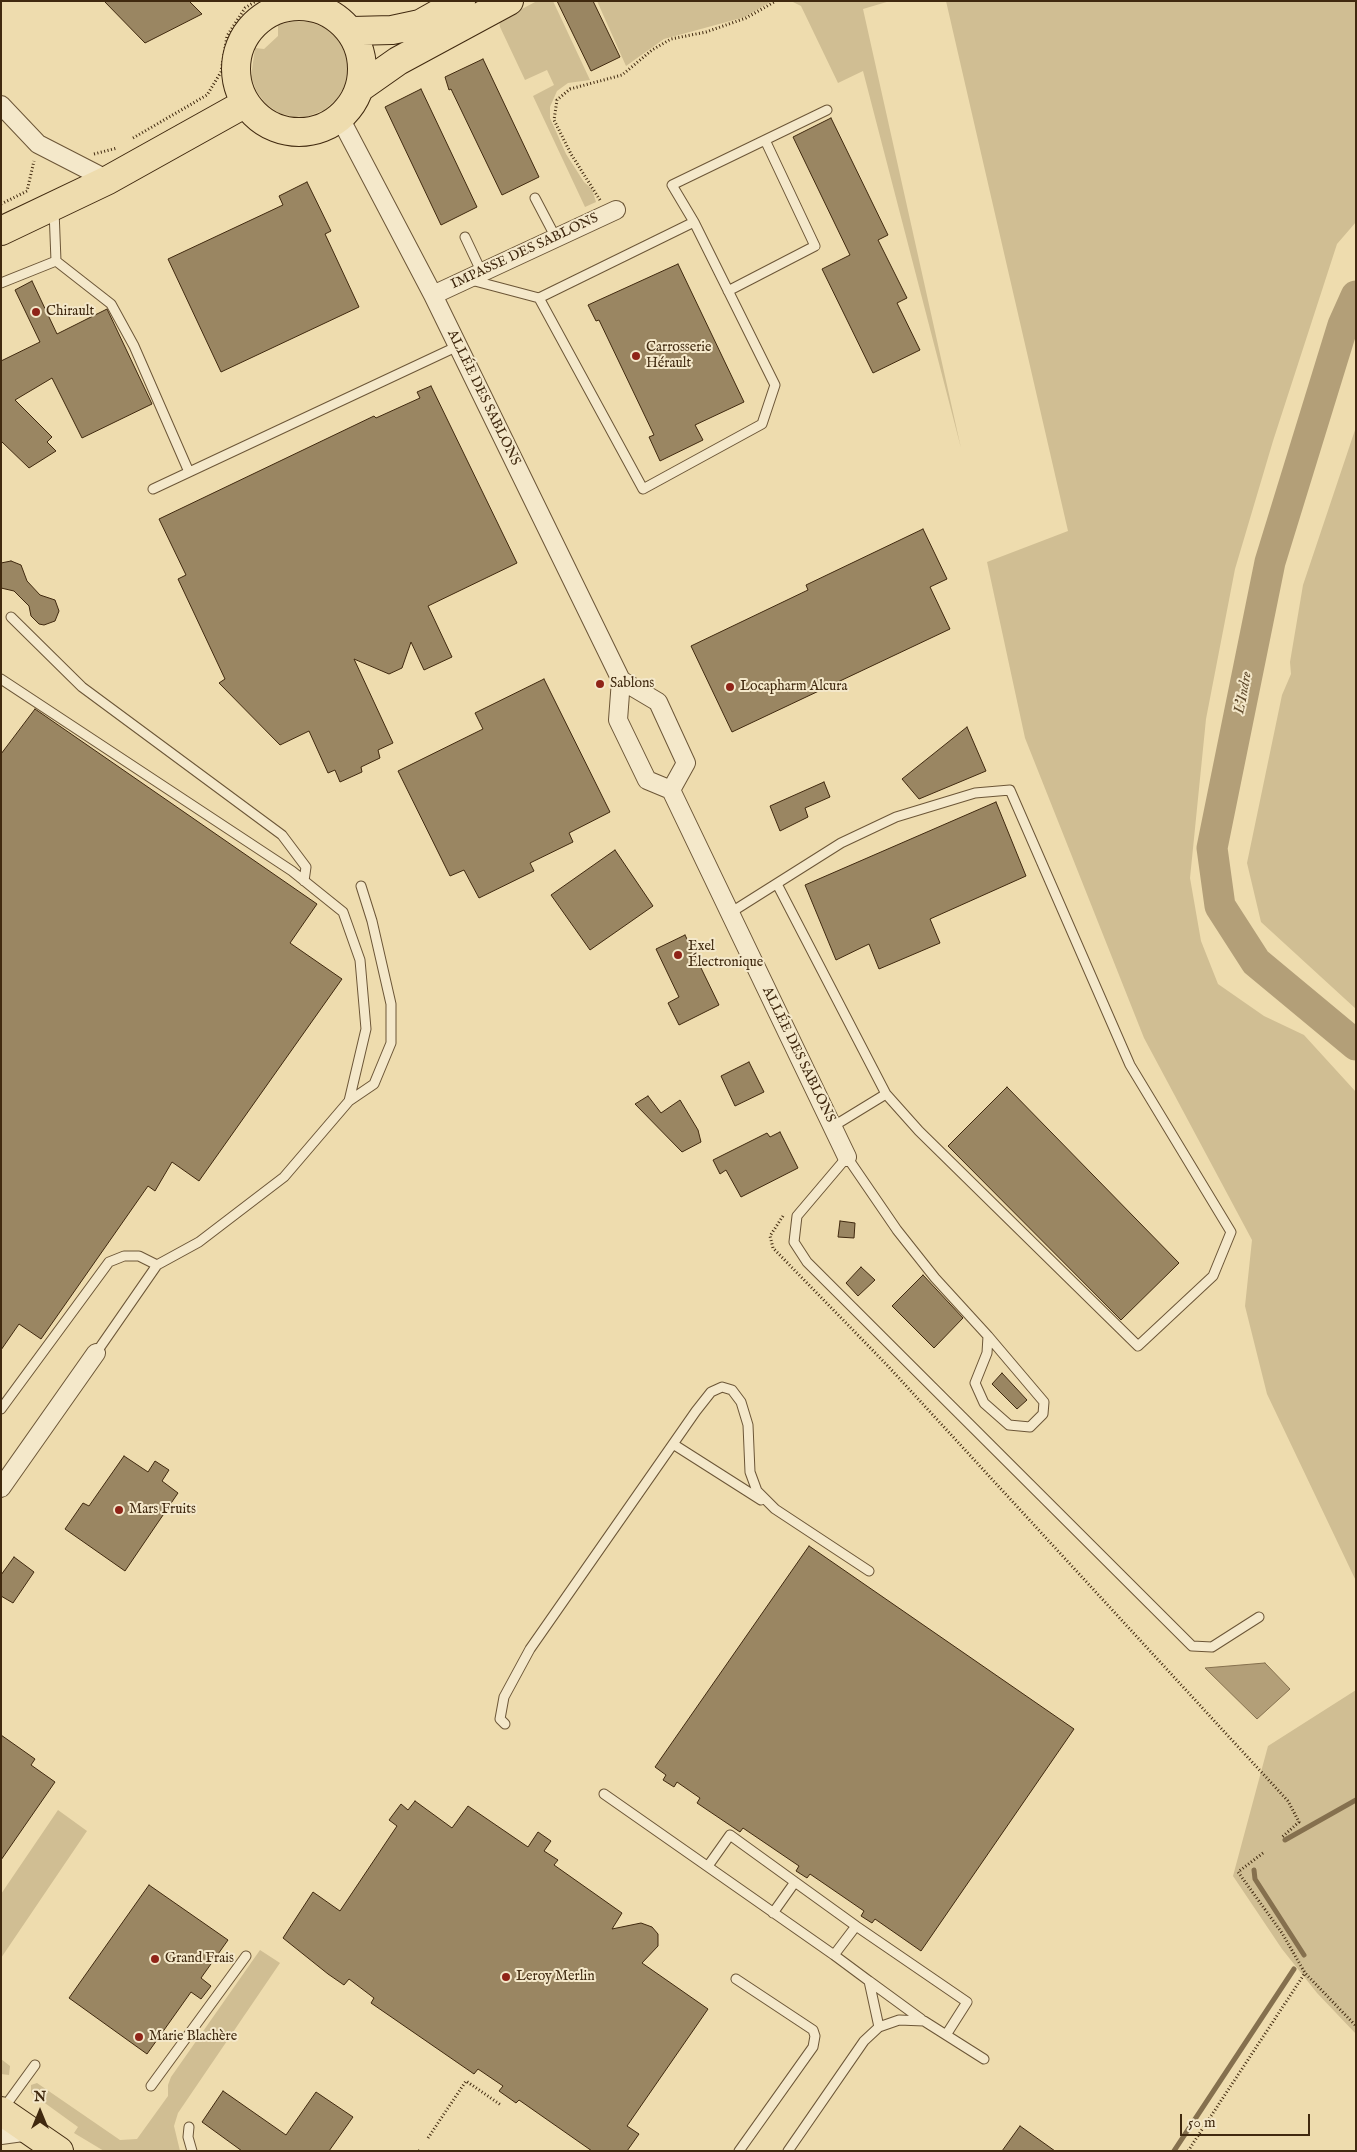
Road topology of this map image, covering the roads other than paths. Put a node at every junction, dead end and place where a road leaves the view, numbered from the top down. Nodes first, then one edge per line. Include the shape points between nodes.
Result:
1 (461, 1) edge
2 (509, 1) edge
3 (310, 4) edge
4 (352, 31) junction
5 (361, 87) junction
6 (246, 103) junction
7 (1, 105) edge
8 (827, 110) dead end
9 (340, 118) junction
10 (765, 140) junction
11 (108, 180) junction
12 (536, 198) dead end
13 (54, 206) junction
14 (612, 212) road end
15 (694, 222) junction
16 (1, 231) edge
17 (466, 237) dead end
18 (556, 238) junction
19 (56, 261) junction
20 (475, 276) junction
21 (1, 283) edge
22 (728, 291) junction
23 (433, 295) junction
24 (539, 298) junction
25 (458, 346) junction
26 (189, 472) junction
27 (153, 489) dead end
28 (11, 617) dead end
29 (1, 679) edge
30 (621, 680) junction
31 (671, 790) junction
32 (304, 880) junction
33 (777, 884) junction
34 (361, 886) dead end
35 (730, 913) junction
36 (886, 1094) junction
37 (349, 1101) junction
38 (832, 1127) junction
39 (847, 1157) junction
40 (157, 1265) junction
41 (988, 1336) junction
42 (96, 1353) joint
43 (1, 1409) edge
44 (673, 1444) junction
45 (1, 1488) edge
46 (775, 1509) junction
47 (869, 1570) dead end
48 (1259, 1617) dead end
49 (505, 1724) dead end
50 (604, 1794) dead end
51 (708, 1866) junction
52 (796, 1882) junction
53 (773, 1913) junction
54 (856, 1926) junction
55 (834, 1955) junction
56 (246, 1956) dead end
57 (736, 1979) dead end
58 (869, 1981) junction
59 (924, 2021) junction
60 (878, 2027) junction
61 (946, 2035) junction
62 (984, 2059) dead end
63 (35, 2066) dead end
64 (151, 2086) dead end
65 (1, 2111) edge
66 (189, 2127) dead end
67 (30, 2131) junction
68 (1, 2135) edge
69 (59, 2151) edge
70 (192, 2151) edge
71 (739, 2151) edge
72 (788, 2151) edge

1 - 4 main road via 420,24 392,30
2 - 5 main road via 398,62
3 - 4 main road via 326,11
3 - 6 main road via 288,6 269,13 252,26 236,64 238,84
4 - 5 main road via 363,68
5 - 9 main road via 353,104
6 - 9 main road via 260,119 279,129 300,132 321,129
6 - 11 main road
7 - 11 street via 38,144
8 - 10 lane
9 - 23 street, ALLÉE DES SABLONS
10 - 15 lane via 672,185
10 - 22 lane via 816,246
11 - 13 main road
12 - 18 lane
13 - 16 main road
13 - 19 lane
14 - 18 street, IMPASSE DES SABLONS
15 - 22 lane
15 - 24 lane
17 - 20 lane
18 - 20 street, IMPASSE DES SABLONS
19 - 21 lane
19 - 26 lane via 110,304 134,346
20 - 23 street, IMPASSE DES SABLONS
20 - 24 lane
22 - 24 lane via 775,385 762,424 644,489
23 - 25 street, ALLÉE DES SABLONS
25 - 26 lane
25 - 30 street, ALLÉE DES SABLONS
26 - 27 lane
28 - 32 lane via 82,687 282,835 306,867
29 - 32 lane
30 - 31 street via 618,720 647,780
30 - 31 street via 658,702 686,763
31 - 35 street, ALLÉE DES SABLONS
32 - 37 lane via 343,912 360,960 366,1030
33 - 35 lane
33 - 36 lane
33 - 36 lane via 841,843 896,817 975,793 1010,790 1130,1065 1231,1232 1213,1276 1138,1346 919,1131
34 - 37 lane via 391,1004 391,1043 374,1084
35 - 38 street, ALLÉE DES SABLONS
36 - 38 lane
37 - 40 lane via 284,1178 199,1242
38 - 39 street, ALLÉE DES SABLONS
39 - 41 lane via 902,1237
39 - 48 lane via 797,1216 794,1242 807,1262 1192,1646 1212,1647
40 - 42 lane
40 - 43 lane via 139,1256 124,1256 109,1262
41 - 41 lane via 987,1353 975,1383 984,1404 1009,1425 1030,1426 1043,1414 1044,1402
42 - 45 street
44 - 46 lane
44 - 46 lane via 711,1392 722,1387 732,1390 741,1402 748,1424 750,1472 757,1491
44 - 49 lane via 530,1649 500,1709 500,1719
46 - 47 lane
50 - 51 lane
51 - 52 lane via 730,1836
51 - 53 lane
52 - 53 lane
52 - 54 lane
53 - 55 lane
54 - 55 lane
54 - 61 lane via 967,2002
55 - 58 lane
56 - 64 lane
57 - 71 lane via 813,2030 815,2036 812,2047
58 - 59 lane
58 - 60 lane
59 - 60 lane via 899,2020
59 - 61 lane
60 - 72 lane via 864,2041
61 - 62 lane
63 - 65 lane
65 - 67 main road
66 - 70 lane
67 - 68 street
67 - 69 main road

